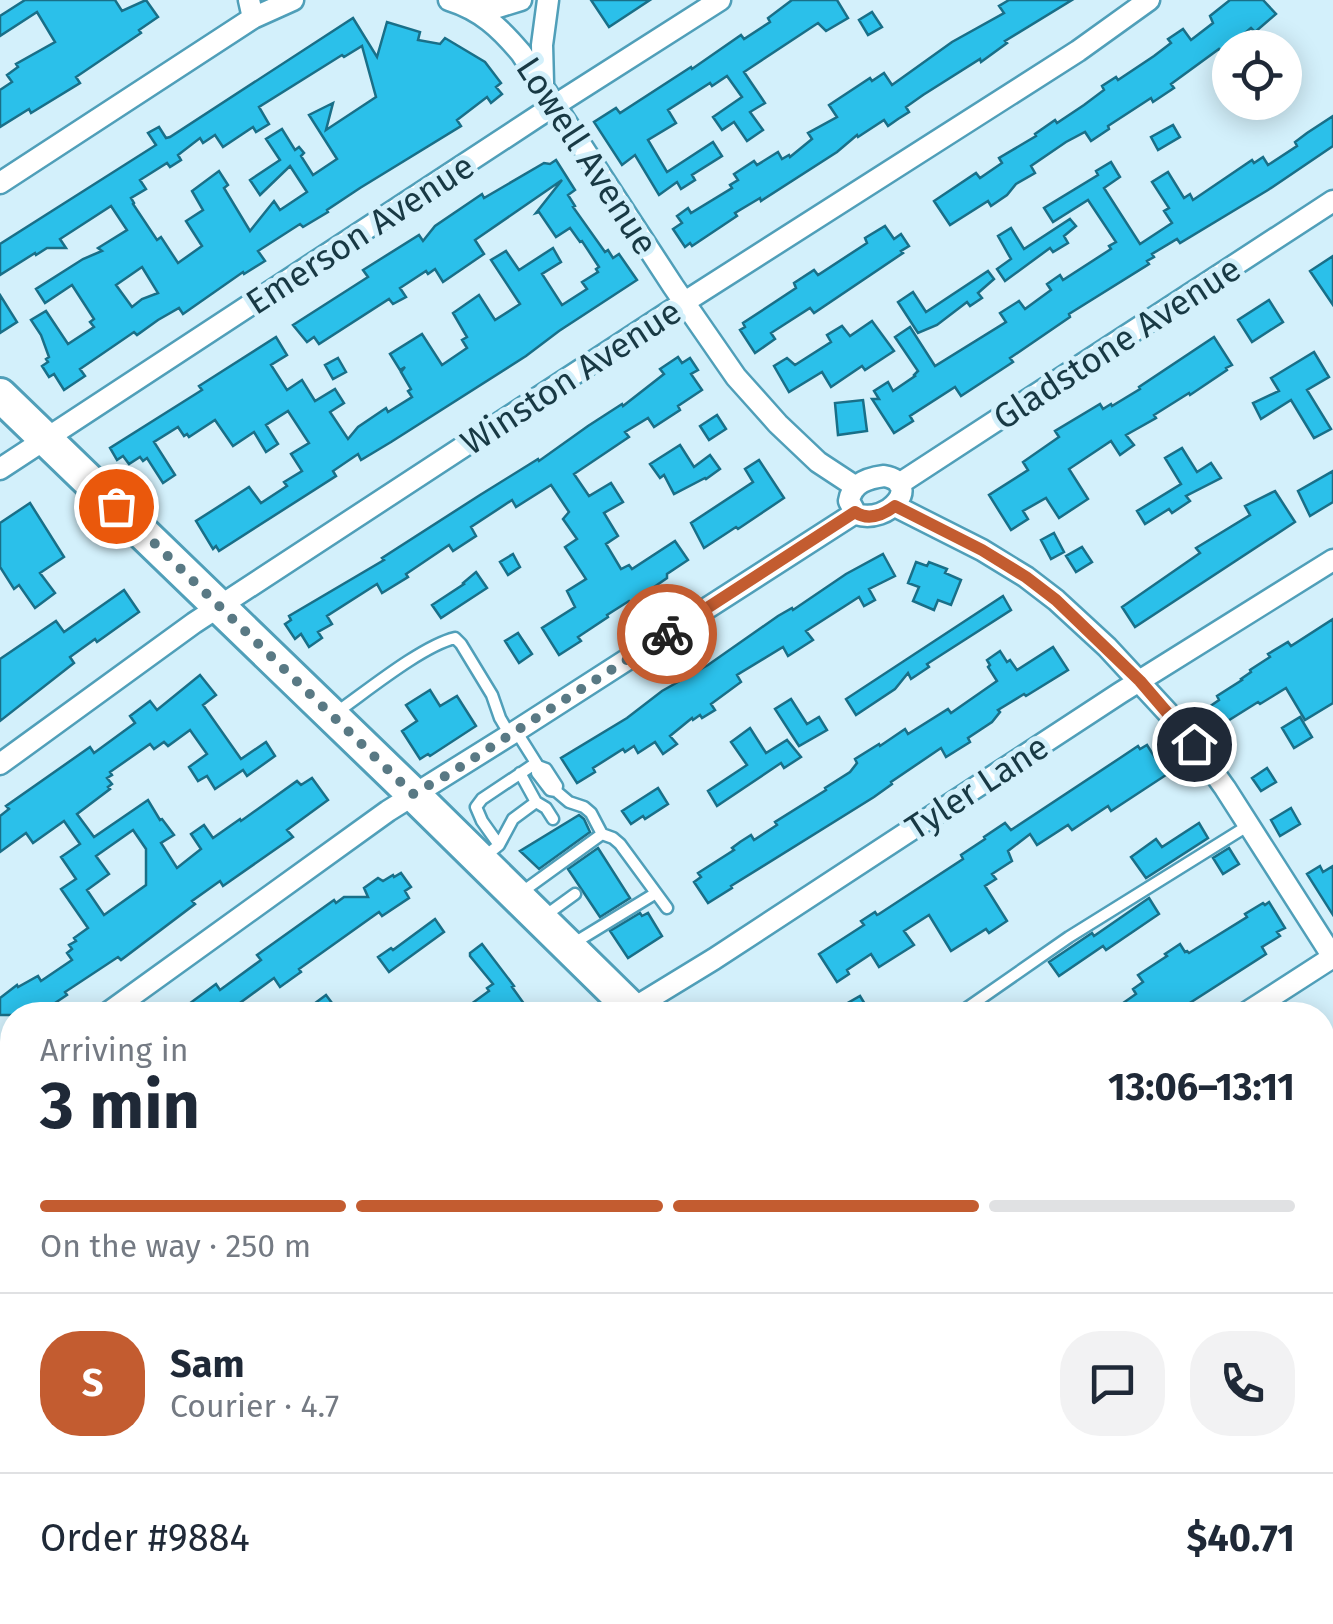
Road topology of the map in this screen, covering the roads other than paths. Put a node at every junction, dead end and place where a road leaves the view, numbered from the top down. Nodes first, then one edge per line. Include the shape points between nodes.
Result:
1 (293, 0) edge
2 (450, 0) edge
3 (521, 0) edge
4 (548, 0) edge
5 (720, 0) edge
6 (1149, 0) edge
7 (471, 7) junction
8 (251, 9) edge
9 (549, 97) junction
10 (0, 183) edge
11 (1333, 201) edge
12 (684, 303) junction
13 (0, 395) edge
14 (45, 438) junction
15 (0, 469) edge
16 (899, 484) junction
17 (856, 488) junction
18 (895, 506) junction
19 (855, 512) junction
20 (1333, 560) edge
21 (220, 606) junction
22 (1140, 681) junction
23 (332, 716) junction
24 (513, 733) junction
25 (0, 764) edge
26 (537, 764) junction
27 (520, 773) junction
28 (413, 794) junction
29 (536, 802) junction
30 (553, 819) dead end
31 (1248, 825) junction
32 (602, 834) junction
33 (490, 852) junction
34 (656, 893) junction
35 (575, 894) dead end
36 (517, 896) junction
37 (667, 908) dead end
38 (541, 919) junction
39 (570, 946) junction
40 (1333, 957) edge
41 (124, 1002) edge
42 (621, 1002) edge
43 (648, 1002) edge
44 (976, 1002) edge
45 (1263, 1002) edge

1 - 8 street
2 - 7 street, Lowell Avenue
3 - 7 street, Lowell Avenue
4 - 9 street via 542,45
5 - 9 street, Emerson Avenue
6 - 12 street, Winston Avenue
7 - 9 street, Lowell Avenue via 504,32
8 - 10 street
9 - 12 street, Lowell Avenue
9 - 14 street, Emerson Avenue
11 - 16 street, Gladstone Avenue
12 - 17 street, Lowell Avenue via 778,424
12 - 21 street, Winston Avenue
13 - 14 main road
14 - 15 street, Emerson Avenue
14 - 21 main road
16 - 17 street via 884,476
16 - 18 street
17 - 19 street via 849,501
18 - 19 street via 875,516
18 - 22 street via 1026,577
19 - 24 street
20 - 22 street, Tyler Lane
21 - 23 main road
21 - 25 street, Winston Avenue
22 - 31 street via 1182,728
22 - 43 street, Tyler Lane
23 - 24 lane via 455,638
23 - 28 main road
24 - 26 lane
24 - 28 street
26 - 27 lane
26 - 32 lane via 550,790 584,806
27 - 29 lane
27 - 33 lane via 476,807
28 - 33 main road
28 - 41 street
29 - 30 lane
29 - 33 lane via 513,819
31 - 40 street
31 - 44 lane
32 - 34 lane via 620,844
32 - 36 lane
33 - 36 main road
34 - 37 lane
34 - 39 lane
35 - 38 lane
36 - 38 main road
38 - 39 main road
39 - 42 main road
40 - 45 street

